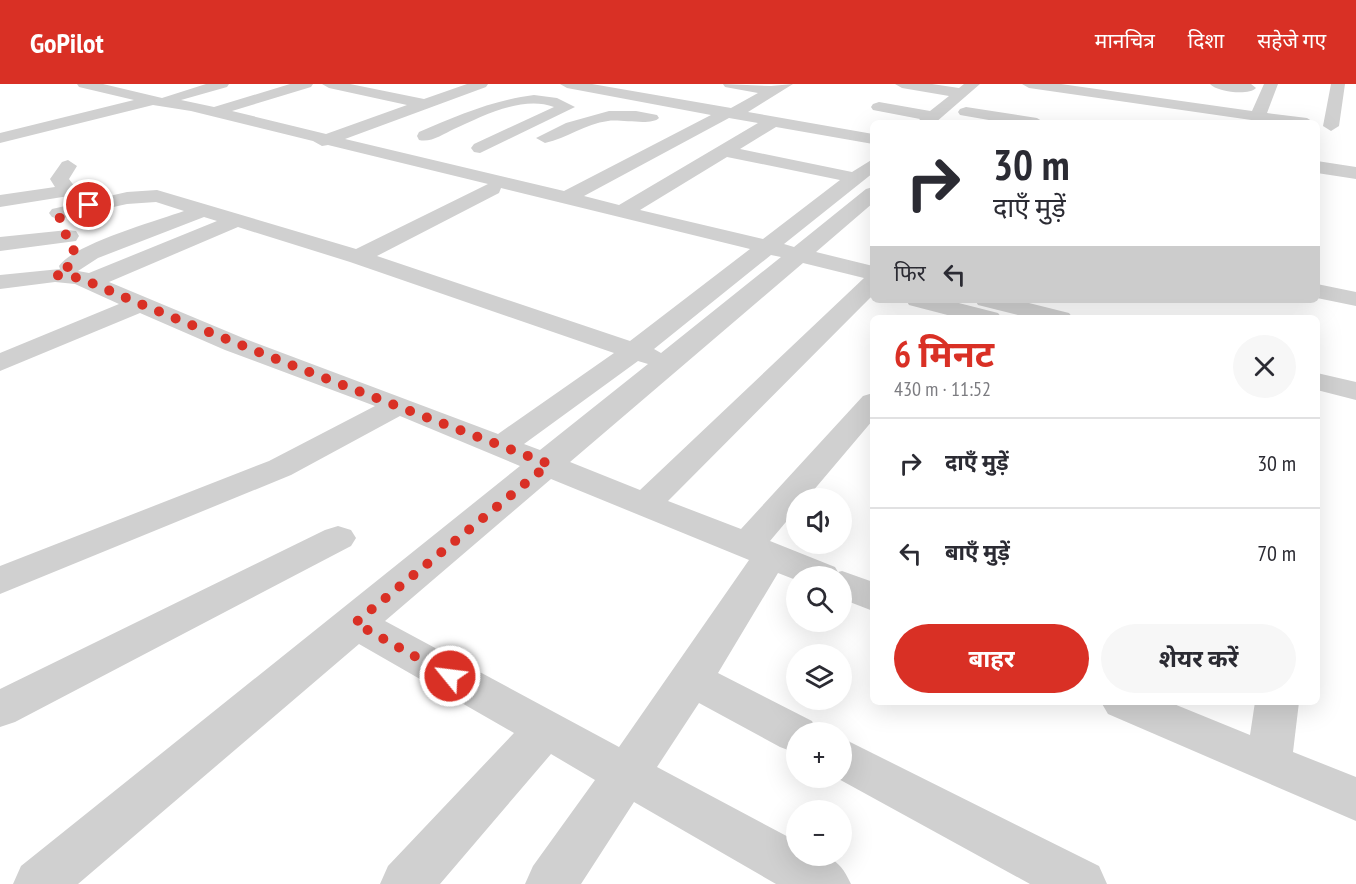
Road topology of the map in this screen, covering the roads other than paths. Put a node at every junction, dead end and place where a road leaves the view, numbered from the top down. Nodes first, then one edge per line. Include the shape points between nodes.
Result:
1 (134, 84) edge
2 (222, 84) edge
3 (306, 84) edge
4 (329, 84) edge
5 (481, 84) edge
6 (567, 84) edge
7 (651, 84) edge
8 (730, 84) edge
9 (902, 84) edge
10 (1029, 84) edge
11 (1133, 84) edge
12 (1217, 84) edge
13 (1271, 84) edge
14 (1338, 84) edge
15 (1067, 87) edge
16 (779, 88) edge
17 (1249, 88) dead end
18 (110, 90) junction
19 (82, 91) edge
20 (972, 92) edge
21 (621, 93) junction
22 (1123, 97) junction
23 (160, 102) junction
24 (754, 102) junction
25 (426, 104) junction
26 (567, 107) junction
27 (879, 107) dead end
28 (604, 109) junction
29 (731, 113) junction
30 (207, 114) junction
31 (39, 115) dead end
32 (1258, 116) junction
33 (959, 117) edge
34 (929, 119) edge
35 (998, 120) edge
36 (1286, 120) edge
37 (774, 121) junction
38 (1332, 127) edge
39 (698, 128) junction
40 (63, 129) junction
41 (411, 136) junction
42 (0, 138) edge
43 (745, 138) junction
44 (870, 138) edge
45 (318, 142) junction
46 (530, 145) dead end
47 (480, 148) junction
48 (364, 149) junction
49 (725, 151) junction
50 (815, 152) dead end
51 (511, 153) dead end
52 (850, 158) dead end
53 (490, 164) dead end
54 (68, 166) dead end
55 (1320, 167) edge
56 (1356, 173) edge
57 (463, 177) junction
58 (869, 182) edge
59 (492, 189) junction
60 (68, 191) junction
61 (568, 197) junction
62 (0, 201) edge
63 (204, 210) junction
64 (623, 211) junction
65 (59, 213) junction
66 (237, 220) junction
67 (68, 236) junction
68 (0, 244) edge
69 (776, 256) junction
70 (358, 257) junction
71 (71, 274) junction
72 (870, 281) edge
73 (0, 282) edge
74 (870, 284) edge
75 (1320, 292) edge
76 (1356, 299) edge
77 (930, 303) edge
78 (999, 303) edge
79 (139, 304) junction
80 (954, 309) edge
81 (977, 315) edge
82 (1048, 315) edge
83 (634, 351) junction
84 (0, 363) edge
85 (670, 363) junction
86 (1320, 382) edge
87 (1356, 391) edge
88 (1320, 401) edge
89 (399, 405) junction
90 (870, 406) edge
91 (1356, 410) edge
92 (502, 446) junction
93 (549, 464) junction
94 (646, 503) junction
95 (338, 537) dead end
96 (759, 550) junction
97 (798, 566) edge
98 (0, 581) edge
99 (852, 588) edge
100 (870, 596) edge
101 (355, 623) junction
102 (692, 679) junction
103 (1130, 705) edge
104 (1277, 705) edge
105 (0, 709) edge
106 (546, 729) junction
107 (786, 729) edge
108 (852, 763) edge
109 (1269, 763) junction
110 (627, 776) junction
111 (1356, 799) edge
112 (39, 884) edge
113 (406, 884) edge
114 (551, 884) edge
115 (825, 884) edge
116 (1080, 884) edge

1 - 18 street
2 - 23 street
3 - 30 street
4 - 25 street
5 - 25 street
6 - 21 street
7 - 24 street
8 - 16 street
9 - 20 street
10 - 15 street
11 - 22 street
12 - 17 street
13 - 32 street
14 - 38 street
15 - 22 street
16 - 24 street
18 - 19 street
18 - 23 street
20 - 33 street
20 - 34 street
21 - 28 street
21 - 29 street
22 - 32 street
23 - 30 street via 179,110
23 - 40 street
24 - 29 street
25 - 45 street
26 - 28 street
26 - 41 street via 539,100 516,102
26 - 47 street
27 - 34 street
28 - 39 street
28 - 46 street
29 - 37 street
29 - 39 street
30 - 45 street
31 - 40 street
32 - 36 street
33 - 35 street
37 - 43 street
37 - 44 street
39 - 61 street
40 - 42 street
41 - 47 street
41 - 48 street
43 - 49 street
43 - 50 street
45 - 48 street
45 - 57 street
47 - 51 street
48 - 57 street
49 - 58 street
49 - 64 street
52 - 58 street
53 - 57 street
54 - 60 street via 59,179
55 - 56 street
57 - 59 street
57 - 61 street
58 - 69 street
59 - 69 street
59 - 70 street
60 - 62 street
60 - 65 street
61 - 64 street
63 - 65 street via 143,195
63 - 66 street
63 - 71 street via 90,253
64 - 69 street
65 - 67 street
66 - 70 street
66 - 71 street
67 - 68 street
67 - 71 street via 74,249
69 - 72 street
69 - 83 street
69 - 85 street
70 - 83 street
71 - 73 street
71 - 79 street
74 - 94 street
75 - 76 street
77 - 80 street
78 - 82 street
79 - 84 street
79 - 89 street
80 - 81 street
83 - 85 street
83 - 92 street
85 - 93 street
86 - 87 street
88 - 91 street
89 - 92 street
89 - 98 street via 280,468
90 - 96 street
92 - 93 street
93 - 94 street
93 - 101 street
94 - 96 street
95 - 105 street
96 - 97 street
96 - 102 street
99 - 100 street
101 - 106 street
101 - 112 street
102 - 107 street
102 - 110 street
103 - 109 street
104 - 109 street
106 - 110 street
106 - 113 street
108 - 116 street
109 - 111 street
110 - 114 street
110 - 115 street

